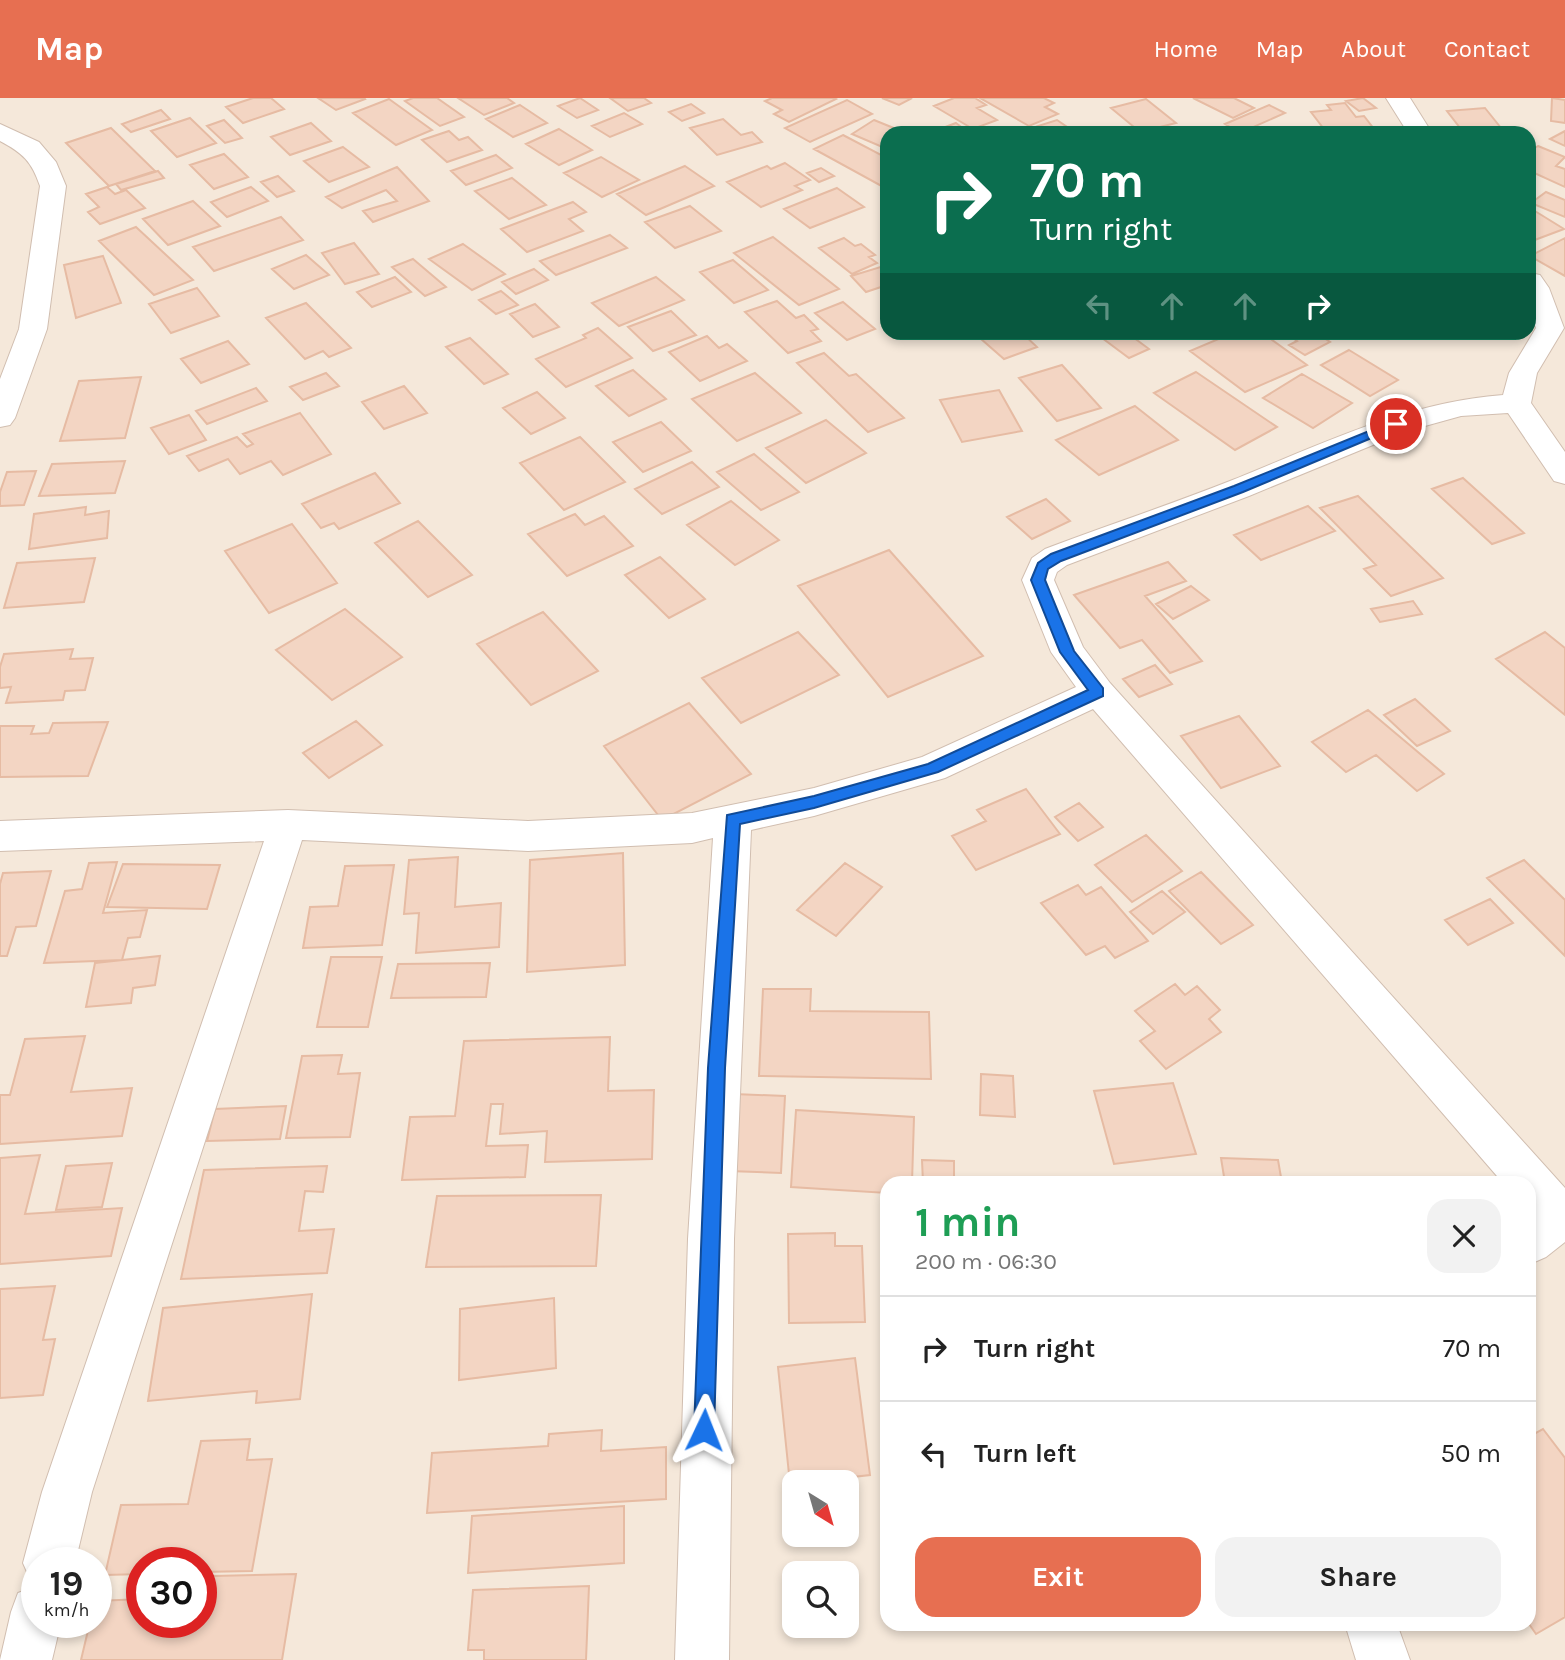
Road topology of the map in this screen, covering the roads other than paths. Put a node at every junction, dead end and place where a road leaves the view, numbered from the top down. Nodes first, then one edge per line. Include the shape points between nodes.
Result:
1 (1398, 98) edge
2 (1416, 126) edge
3 (0, 131) edge
4 (1536, 291) edge
5 (1516, 402) junction
6 (0, 418) edge
7 (1565, 474) edge
8 (1098, 692) junction
9 (733, 819) junction
10 (288, 825) junction
11 (0, 836) edge
12 (1509, 1176) edge
13 (1536, 1207) edge
14 (1552, 1226) edge
15 (53, 1547) edge
16 (1373, 1631) edge
17 (30, 1638) edge
18 (25, 1660) edge
19 (702, 1660) edge
20 (1382, 1660) edge

1 - 2 street
3 - 6 street via 30,147 44,162 53,186 33,329
4 - 5 street via 1550,328 1523,373
5 - 7 street
5 - 8 street via 1461,407 1396,424 1042,566 1038,580 1068,652
8 - 9 street via 932,768 814,802
8 - 12 street
9 - 10 street via 692,828 528,836
9 - 19 street via 716,1082 703,1458
10 - 11 street
10 - 15 street via 71,1480
13 - 14 street
16 - 20 street
17 - 18 street

